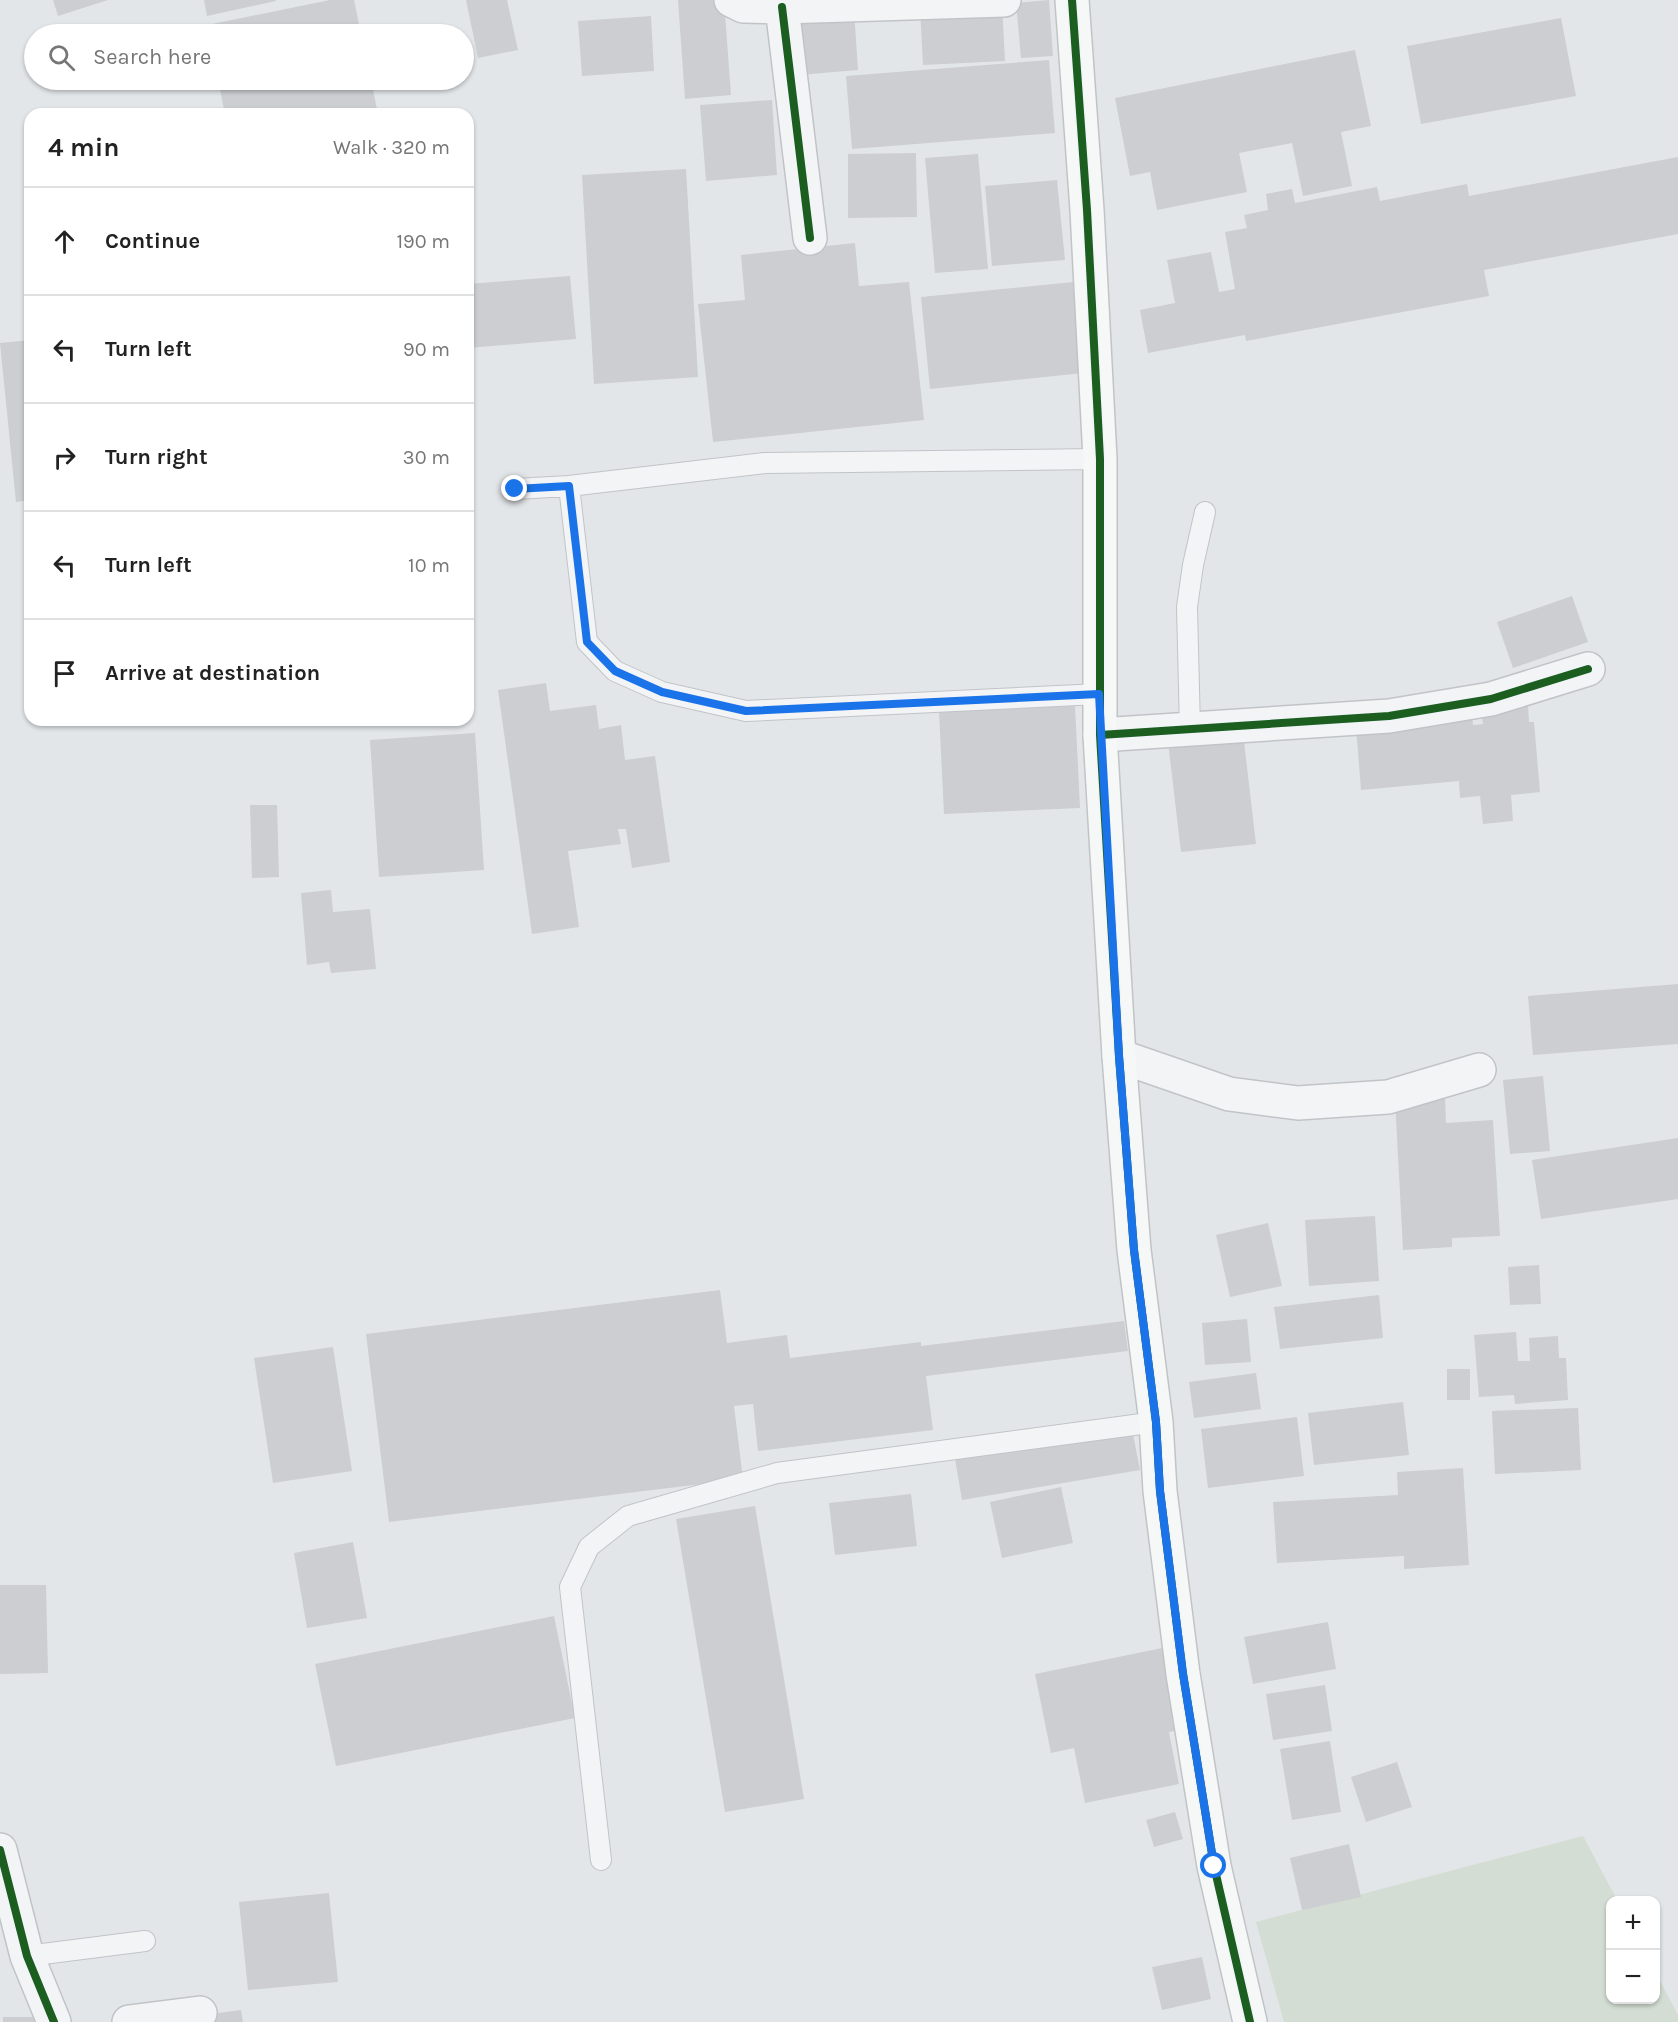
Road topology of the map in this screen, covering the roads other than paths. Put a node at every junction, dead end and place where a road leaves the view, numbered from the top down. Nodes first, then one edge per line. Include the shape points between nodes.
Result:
1 (731, 0) edge
2 (1004, 0) edge
3 (1071, 0) edge
4 (782, 7) junction
5 (810, 238) dead end
6 (1100, 459) junction
7 (569, 486) junction
8 (515, 489) dead end
9 (1205, 512) dead end
10 (1588, 669) dead end
11 (1099, 694) junction
12 (1190, 729) junction
13 (1100, 735) junction
14 (1119, 1056) junction
15 (1479, 1070) dead end
16 (1156, 1422) junction
17 (0, 1850) edge
18 (601, 1860) dead end
19 (145, 1941) dead end
20 (27, 1956) junction
21 (200, 2013) dead end
22 (54, 2022) edge
23 (129, 2022) edge
24 (1250, 2022) edge

1 - 4 street via 743,6
2 - 4 street
3 - 6 street
4 - 5 street
6 - 7 lane via 765,463
6 - 11 street
7 - 8 lane
7 - 11 lane via 587,642 615,671 662,692 746,711
9 - 12 lane via 1187,607
10 - 12 street via 1491,699 1389,716
11 - 13 street
12 - 13 street
13 - 14 street
14 - 15 street via 1229,1094 1298,1103 1388,1097
14 - 16 street via 1134,1250
16 - 18 lane via 777,1473 628,1516 589,1547 570,1587
16 - 24 street via 1160,1491 1183,1674 1214,1866
17 - 20 street
19 - 20 lane
20 - 22 street
21 - 23 street

